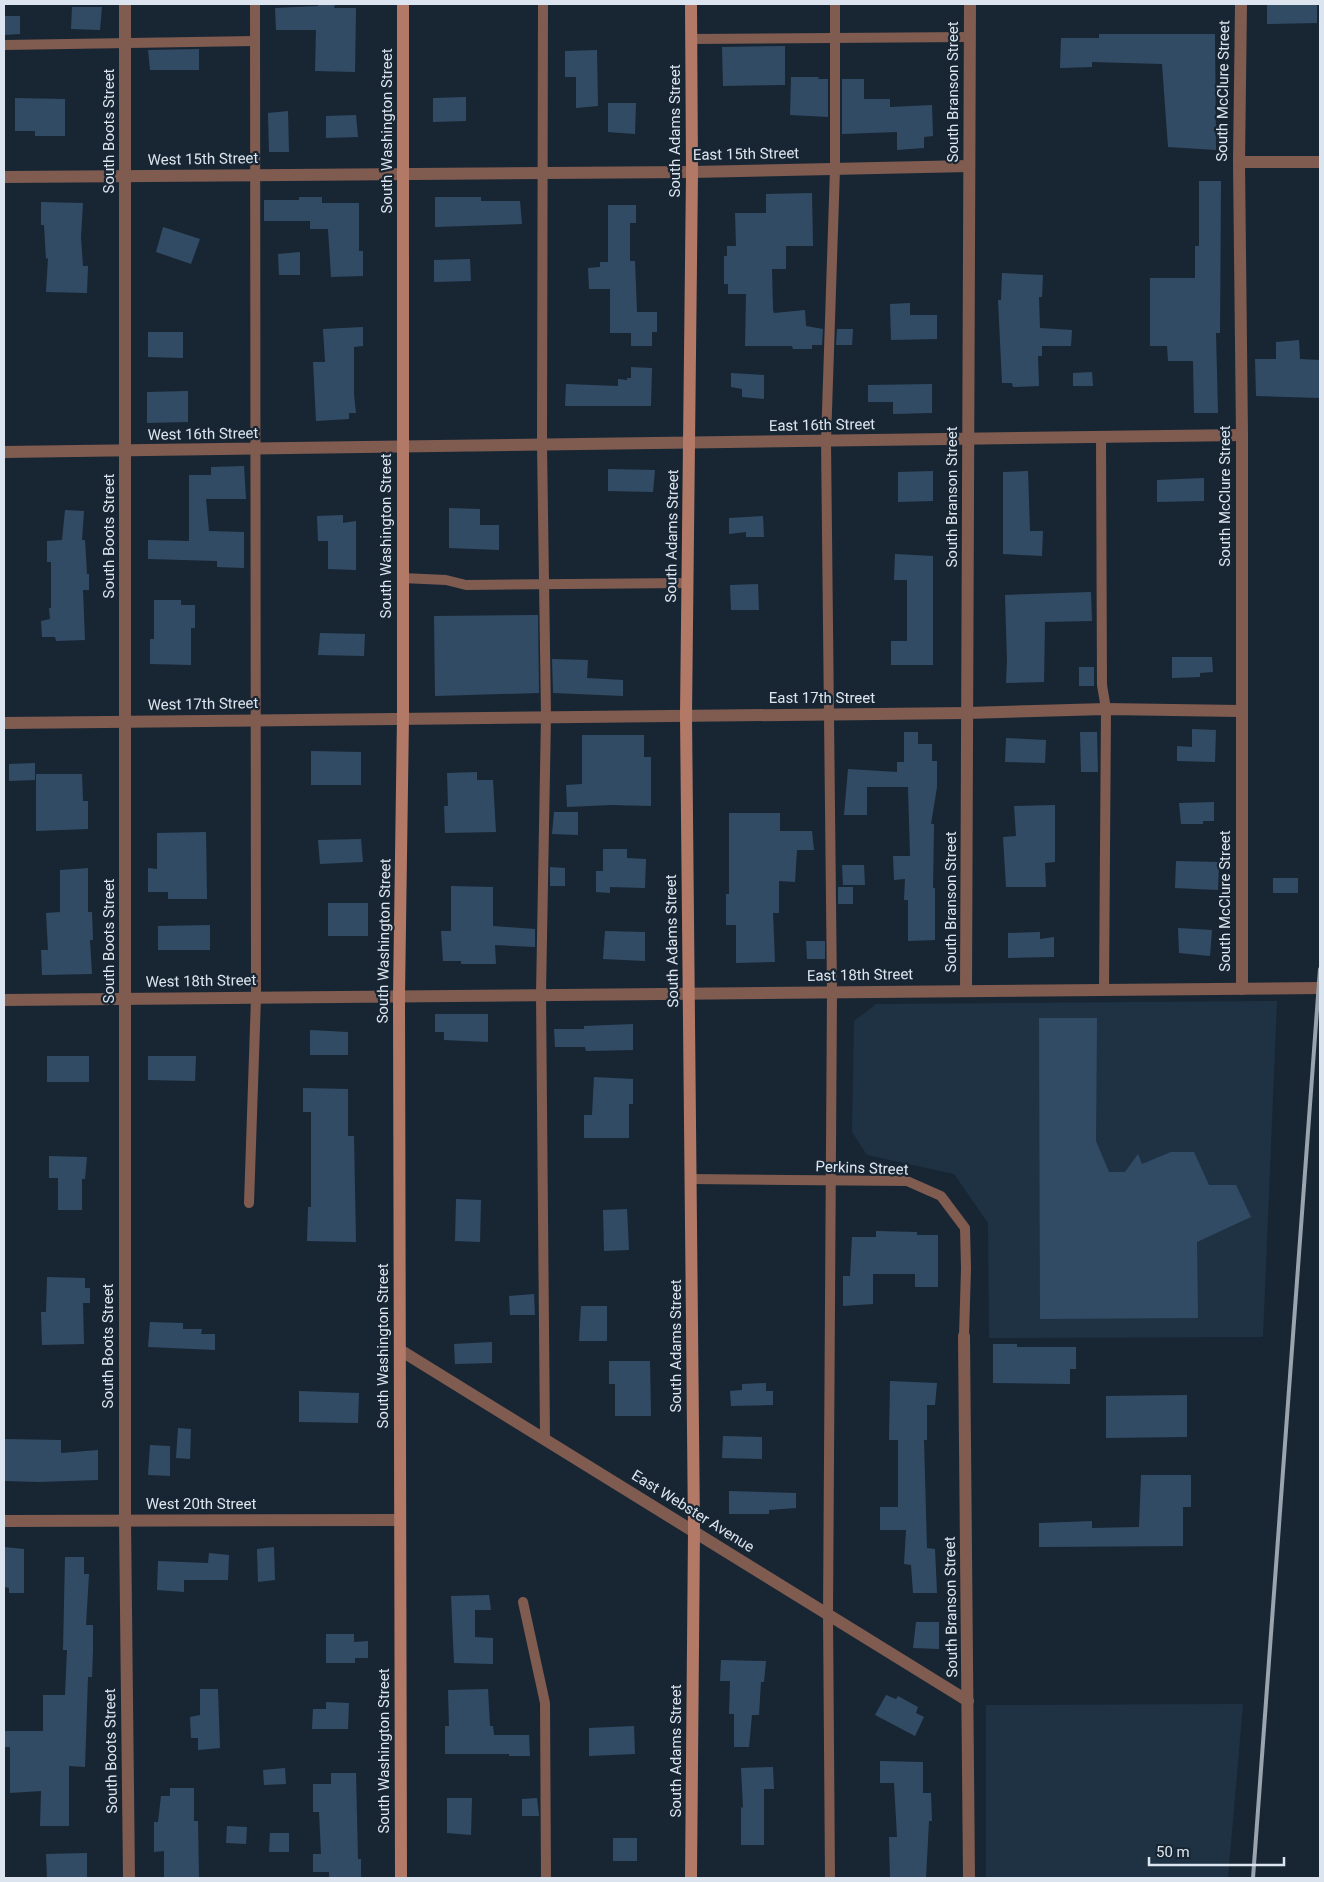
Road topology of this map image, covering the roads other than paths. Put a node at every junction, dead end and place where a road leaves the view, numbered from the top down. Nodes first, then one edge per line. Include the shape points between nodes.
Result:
1 (125, 4) edge
2 (255, 4) edge
3 (403, 4) edge
4 (543, 4) edge
5 (691, 4) edge
6 (835, 4) edge
7 (970, 4) edge
8 (1241, 4) edge
9 (970, 37) junction
10 (835, 38) junction
11 (691, 39) junction
12 (255, 40) junction
13 (125, 44) junction
14 (4, 46) edge
15 (1239, 162) junction
16 (1320, 162) edge
17 (969, 166) junction
18 (835, 168) junction
19 (542, 172) junction
20 (692, 172) junction
21 (403, 173) junction
22 (254, 175) junction
23 (125, 176) junction
24 (4, 177) edge
25 (1242, 435) junction
26 (1102, 437) junction
27 (968, 439) junction
28 (826, 441) junction
29 (690, 443) junction
30 (542, 445) junction
31 (402, 447) junction
32 (255, 449) junction
33 (125, 451) junction
34 (4, 452) edge
35 (402, 578) junction
36 (688, 583) junction
37 (545, 584) junction
38 (1106, 710) junction
39 (1240, 711) junction
40 (967, 713) junction
41 (829, 714) junction
42 (686, 715) junction
43 (546, 716) junction
44 (403, 717) junction
45 (256, 720) junction
46 (125, 722) junction
47 (4, 723) edge
48 (1320, 988) edge
49 (1242, 989) junction
50 (1104, 990) junction
51 (966, 991) junction
52 (832, 992) junction
53 (689, 993) junction
54 (541, 994) junction
55 (399, 996) junction
56 (256, 997) junction
57 (125, 998) junction
58 (4, 1000) edge
59 (691, 1178) junction
60 (831, 1181) junction
61 (249, 1203) dead end
62 (964, 1336) joint
63 (400, 1350) junction
64 (545, 1438) junction
65 (124, 1520) junction
66 (399, 1520) junction
67 (4, 1521) edge
68 (694, 1530) junction
69 (523, 1602) dead end
70 (828, 1614) junction
71 (968, 1700) junction
72 (129, 1878) edge
73 (401, 1878) edge
74 (546, 1878) edge
75 (691, 1878) edge
76 (830, 1878) edge
77 (969, 1878) edge

1 - 13 street, South Boots Street
2 - 12 lane
3 - 21 main road, South Washington Street
4 - 19 lane
5 - 11 main road, South Adams Street
6 - 10 lane
7 - 9 street, South Branson Street
8 - 15 street, South McClure Street
9 - 10 lane
9 - 17 street, South Branson Street
10 - 11 lane
10 - 18 lane
11 - 20 main road, South Adams Street
12 - 13 lane
12 - 22 lane
13 - 14 lane
13 - 23 street, South Boots Street
15 - 16 street
15 - 25 street, South McClure Street
17 - 18 street, East 15th Street
17 - 27 street, South Branson Street
18 - 20 street, East 15th Street
18 - 28 lane
19 - 20 street, East 15th Street
19 - 21 street, East 15th Street
19 - 30 lane
20 - 29 main road, South Adams Street
21 - 22 street, West 15th Street
21 - 31 main road, South Washington Street
22 - 23 street, West 15th Street
22 - 32 lane
23 - 24 street, West 15th Street
23 - 33 street, South Boots Street
25 - 26 street, East 16th Street
25 - 39 street, South McClure Street
26 - 27 street, East 16th Street
26 - 38 lane via 1102,684
27 - 28 street, East 16th Street
27 - 40 street, South Branson Street
28 - 29 street, East 16th Street
28 - 41 lane
29 - 30 street, East 16th Street
29 - 36 main road, South Adams Street
30 - 31 street, East 16th Street
30 - 37 lane
31 - 32 street, West 16th Street
31 - 35 main road, South Washington Street
32 - 33 street, West 16th Street
32 - 45 lane
33 - 34 street, West 16th Street
33 - 46 street, South Boots Street
35 - 37 lane via 446,580 466,585
35 - 44 main road, South Washington Street
36 - 37 lane
36 - 42 main road, South Adams Street
37 - 43 lane
38 - 39 street, East 17th Street
38 - 40 street, East 17th Street
38 - 50 lane
39 - 49 street, South McClure Street
40 - 41 street, East 17th Street
40 - 51 street, South Branson Street
41 - 42 street, East 17th Street
41 - 52 lane
42 - 43 street, East 17th Street
42 - 53 main road, South Adams Street
43 - 44 street, East 17th Street
43 - 54 lane
44 - 45 street, West 17th Street
44 - 55 main road, South Washington Street
45 - 46 street, West 17th Street
45 - 56 lane
46 - 47 street, West 17th Street
46 - 57 street, South Boots Street
48 - 49 street, East 18th Street
49 - 50 street, East 18th Street
50 - 51 street, East 18th Street
51 - 52 street, East 18th Street
52 - 53 street, East 18th Street
52 - 60 lane
53 - 54 street, East 18th Street
53 - 59 main road, South Adams Street
54 - 55 street, East 18th Street
54 - 64 lane
55 - 56 street, West 18th Street
55 - 63 main road, South Washington Street
56 - 57 street, West 18th Street
56 - 61 lane
57 - 58 street, West 18th Street
57 - 65 street, South Boots Street
59 - 60 lane, Perkins Street
59 - 68 main road, South Adams Street
60 - 62 lane, Perkins Street via 907,1181 941,1196 965,1228
60 - 70 lane
62 - 71 street, South Branson Street
63 - 64 street, East Webster Avenue
63 - 66 main road, South Washington Street
64 - 68 street, East Webster Avenue
65 - 66 street, West 20th Street
65 - 67 street, West 20th Street
65 - 72 street, South Boots Street
66 - 73 main road, South Washington Street
68 - 70 street, East Webster Avenue
68 - 75 main road, South Adams Street
69 - 74 lane via 545,1703
70 - 71 street, East Webster Avenue
70 - 76 lane
71 - 77 street, South Branson Street

